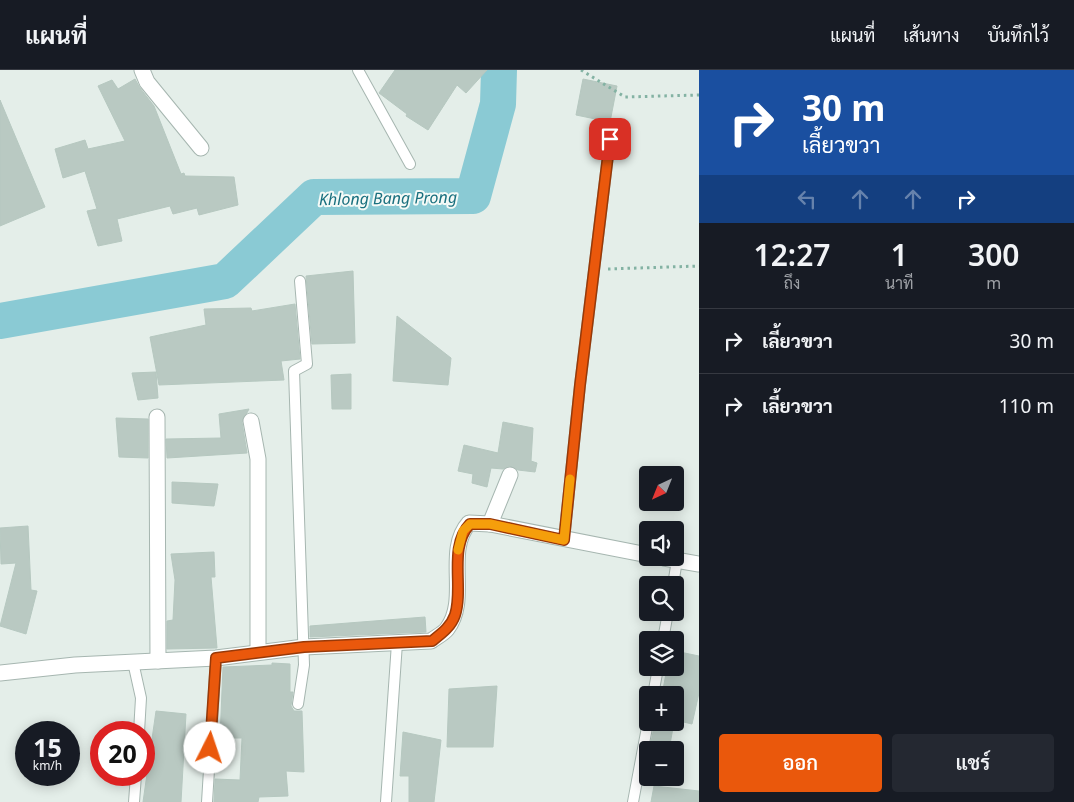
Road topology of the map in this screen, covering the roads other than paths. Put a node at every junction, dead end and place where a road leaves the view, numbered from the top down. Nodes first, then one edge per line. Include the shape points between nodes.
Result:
1 (142, 70) edge
2 (358, 70) edge
3 (610, 139) dead end
4 (201, 148) dead end
5 (410, 164) dead end
6 (300, 281) dead end
7 (157, 417) dead end
8 (251, 421) dead end
9 (510, 475) dead end
10 (490, 524) junction
11 (564, 540) junction
12 (639, 553) edge
13 (684, 561) edge
14 (699, 564) edge
15 (397, 643) junction
16 (304, 647) junction
17 (258, 652) junction
18 (216, 658) junction
19 (158, 661) junction
20 (133, 662) junction
21 (0, 673) edge
22 (298, 704) dead end
23 (140, 721) edge
24 (646, 731) edge
25 (135, 786) edge
26 (134, 802) edge
27 (207, 802) edge
28 (386, 802) edge
29 (633, 802) edge

1 - 4 street via 147,82
2 - 5 lane
3 - 11 lane
6 - 16 lane via 307,364 294,371
7 - 19 street
8 - 17 street via 258,460
9 - 10 street
10 - 11 street
10 - 15 street via 470,524 463,531 458,550 455,616 446,630 432,641
11 - 12 street
13 - 14 street
15 - 16 street
15 - 28 lane
16 - 17 street
16 - 22 lane
17 - 18 street
18 - 19 street
18 - 27 lane
19 - 20 street
20 - 21 street
20 - 23 lane via 141,698
24 - 29 lane
25 - 26 lane

